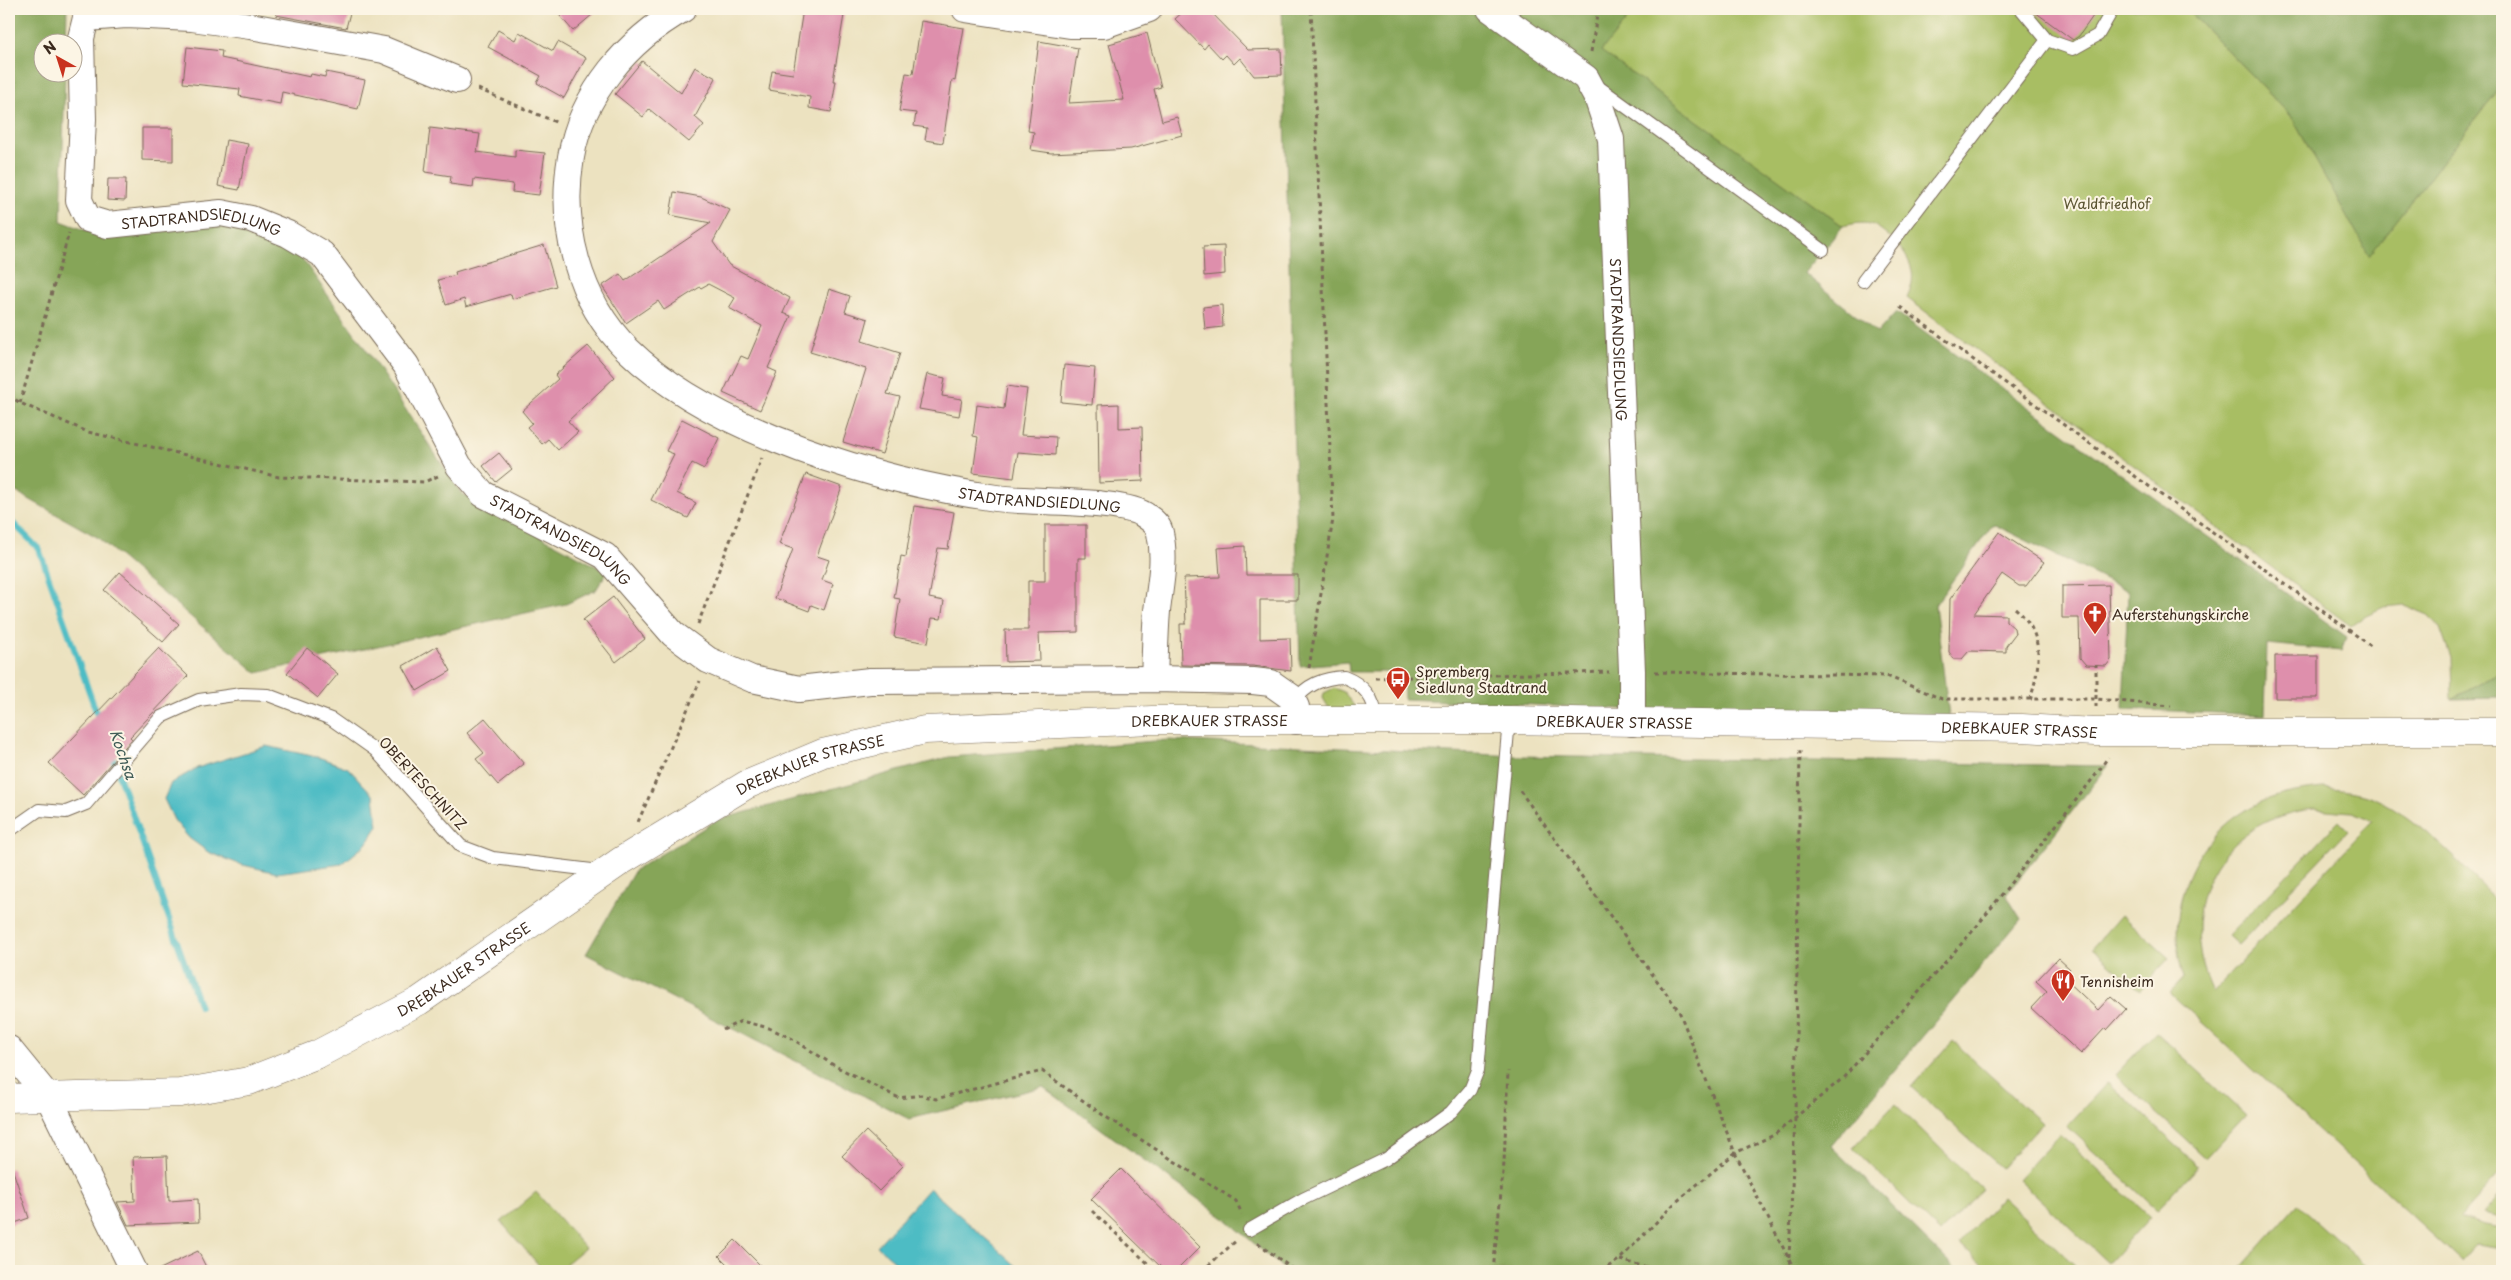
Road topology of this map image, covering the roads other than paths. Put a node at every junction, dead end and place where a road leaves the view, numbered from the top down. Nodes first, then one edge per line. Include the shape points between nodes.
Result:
1 (683, 9) edge
2 (965, 9) edge
3 (1149, 9) edge
4 (1490, 9) edge
5 (2021, 9) edge
6 (2113, 9) edge
7 (2047, 40) junction
8 (1586, 78) junction
9 (457, 80) road end
10 (1823, 250) dead end
11 (1863, 280) dead end
12 (1154, 679) junction
13 (1299, 703) junction
14 (1376, 720) junction
15 (1509, 720) junction
16 (1632, 723) junction
17 (2502, 732) edge
18 (9, 831) edge
19 (605, 871) junction
20 (9, 1049) edge
21 (9, 1098) edge
22 (49, 1098) junction
23 (1249, 1230) road end
24 (134, 1271) edge

1 - 12 street, STADTRANDSIEDLUNG via 636,42 611,70 593,96 578,131 567,181 571,242 586,289 603,319 626,348 656,375 703,406 811,452 896,479 996,498 1113,506 1144,514 1160,529 1164,561 1157,612
2 - 3 street via 1070,25 1104,25
4 - 8 street, STADTRANDSIEDLUNG
5 - 7 lane
6 - 7 lane via 2098,35 2072,49
7 - 11 lane
8 - 10 lane
8 - 16 street, STADTRANDSIEDLUNG via 1612,139
9 - 12 street, STADTRANDSIEDLUNG via 384,50 250,26 192,18 126,15 86,18 81,38 83,119 79,200 88,220 108,225 221,213 251,219 288,234 322,254 406,366 459,466 483,494 605,556 673,634 699,653 752,679 799,689 870,681
12 - 13 street, STADTRANDSIEDLUNG via 1271,684
13 - 14 street, DREBKAUER STRASSE
13 - 14 lane via 1327,678 1344,677 1370,697 1376,709
13 - 19 street, DREBKAUER STRASSE via 1094,721 925,730 823,753 746,785
14 - 15 street, DREBKAUER STRASSE
15 - 16 street, DREBKAUER STRASSE
15 - 23 lane via 1478,1070 1470,1090 1451,1112 1386,1159 1303,1199
16 - 17 street, DREBKAUER STRASSE via 2022,728 2095,732
18 - 19 lane, OBERTESCHNITZ via 39,810 66,812 86,804 161,717 199,700 241,694 268,695 332,719 375,750 461,846 493,858
19 - 22 street, DREBKAUER STRASSE via 419,1001 318,1054 248,1081 180,1094
20 - 22 street
21 - 22 street, DREBKAUER STRASSE
22 - 24 street

